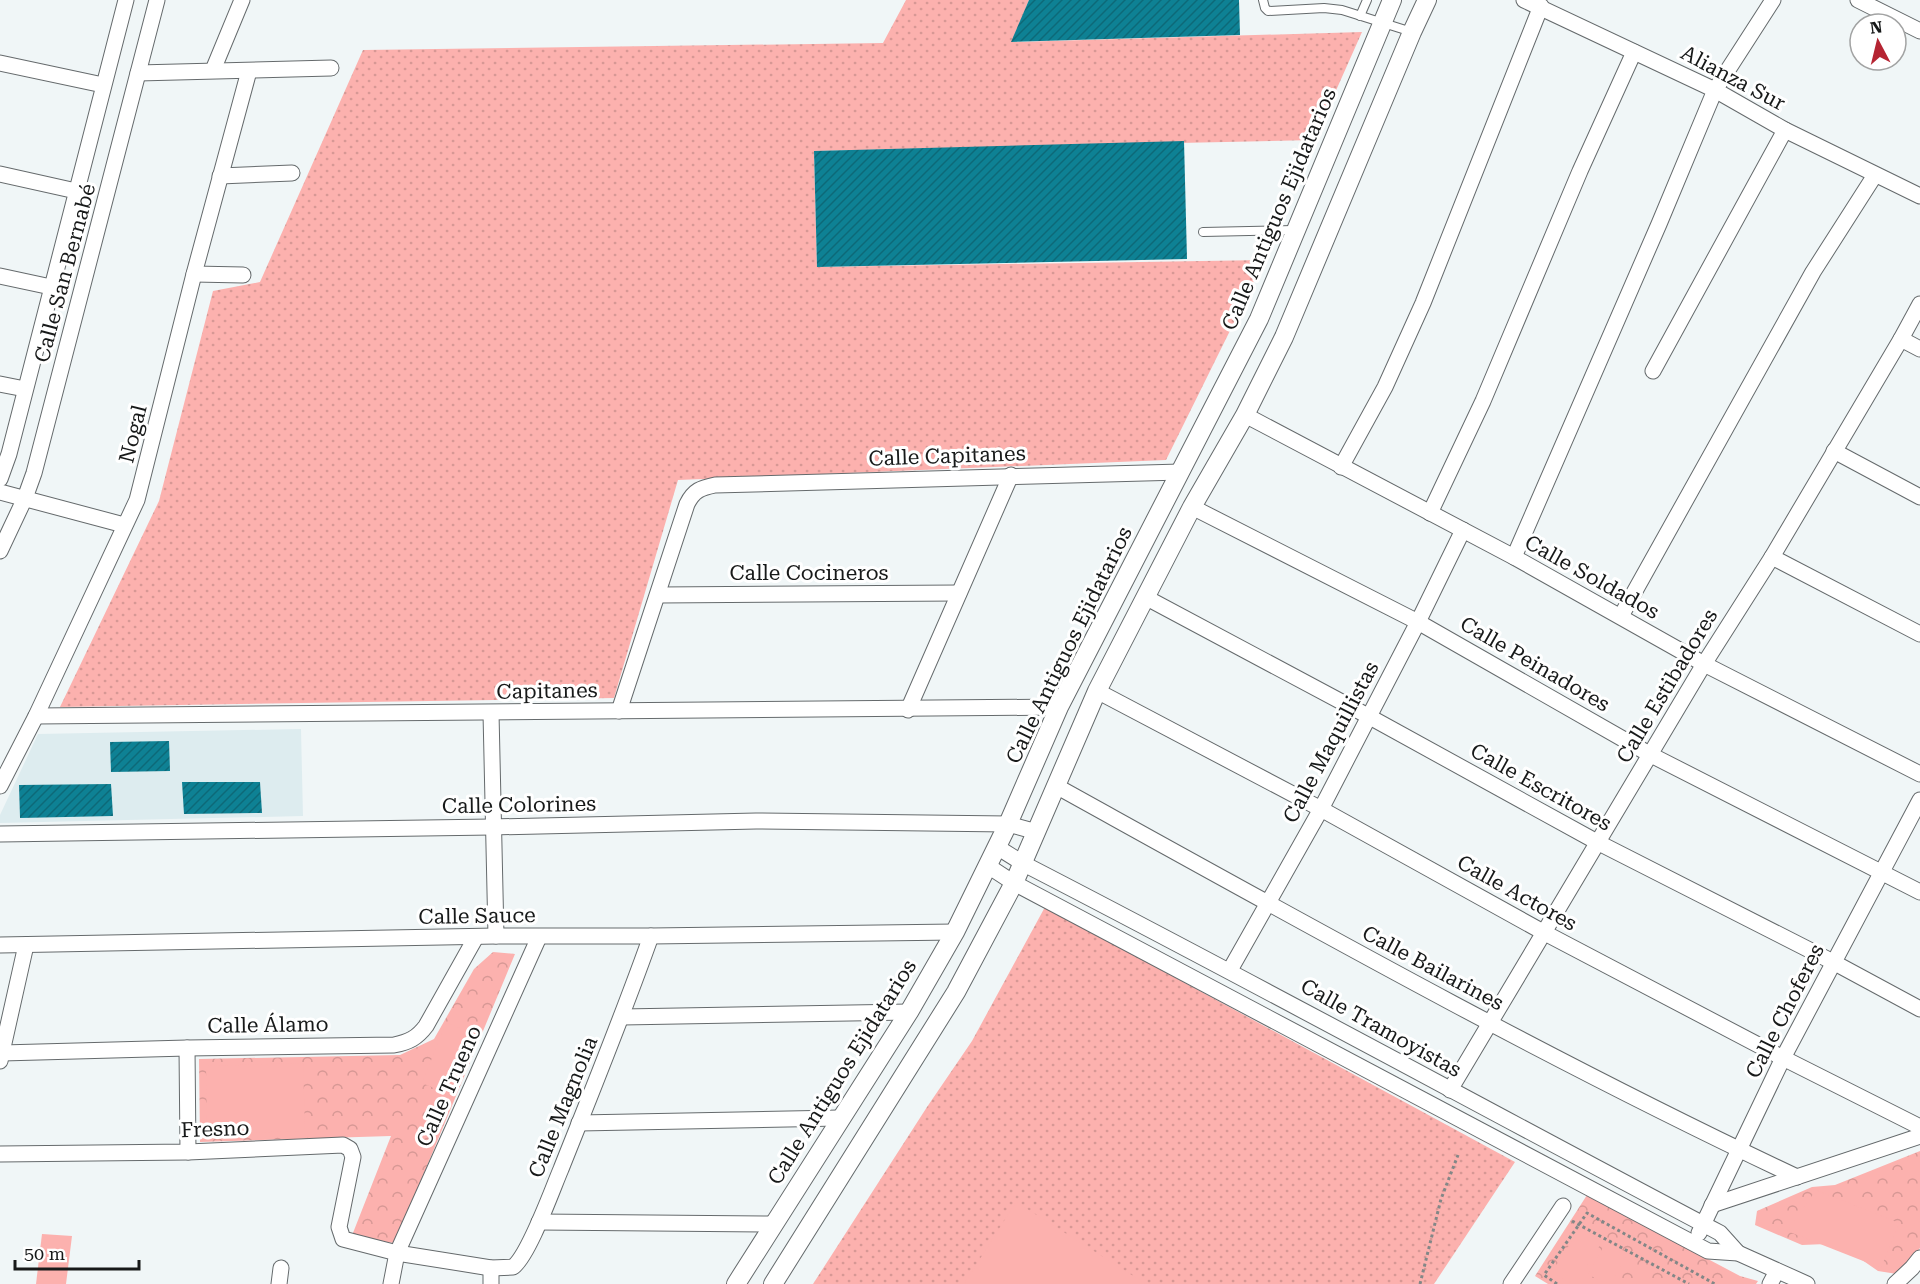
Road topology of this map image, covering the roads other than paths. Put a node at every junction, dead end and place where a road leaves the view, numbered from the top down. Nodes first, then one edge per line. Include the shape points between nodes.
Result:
1 (126, 0) edge
2 (157, 0) edge
3 (242, 0) edge
4 (1263, 0) edge
5 (1367, 0) edge
6 (1392, 0) edge
7 (1524, 0) edge
8 (1773, 0) edge
9 (1858, 0) edge
10 (1423, 1) edge
11 (1326, 4) edge
12 (1541, 6) junction
13 (1360, 16) junction
14 (1383, 22) junction
15 (1920, 31) edge
16 (1412, 32) junction
17 (1634, 52) junction
18 (0, 63) edge
19 (331, 68) dead end
20 (213, 70) junction
21 (249, 71) junction
22 (138, 73) junction
23 (103, 85) junction
24 (1715, 90) junction
25 (1785, 130) junction
26 (291, 173) dead end
27 (0, 174) edge
28 (1875, 175) junction
29 (220, 176) junction
30 (76, 191) junction
31 (1920, 196) edge
32 (1296, 230) junction
33 (1203, 232) dead end
34 (194, 273) junction
35 (243, 275) dead end
36 (0, 276) edge
37 (51, 287) junction
38 (1920, 304) edge
39 (1902, 339) junction
40 (1920, 349) edge
41 (1653, 371) dead end
42 (0, 384) edge
43 (25, 389) junction
44 (1245, 415) junction
45 (1834, 451) junction
46 (1341, 467) junction
47 (1181, 472) junction
48 (1011, 475) junction
49 (0, 479) edge
50 (0, 492) edge
51 (1920, 497) edge
52 (25, 498) junction
53 (1192, 507) junction
54 (1430, 513) junction
55 (7, 519) edge
56 (124, 525) junction
57 (1463, 530) junction
58 (0, 551) edge
59 (1514, 557) junction
60 (1772, 557) junction
61 (959, 593) junction
62 (658, 595) junction
63 (1145, 597) junction
64 (1621, 616) junction
65 (1418, 622) junction
66 (1918, 628) edge
67 (1704, 664) junction
68 (1097, 691) junction
69 (1059, 707) junction
70 (908, 710) junction
71 (620, 711) junction
72 (491, 713) junction
73 (36, 716) junction
74 (1368, 716) junction
75 (1651, 755) junction
76 (1920, 774) edge
77 (0, 786) edge
78 (1056, 786) junction
79 (1920, 800) edge
80 (1321, 809) junction
81 (1008, 824) junction
82 (492, 827) junction
83 (1037, 832) junction
84 (0, 834) edge
85 (1597, 842) junction
86 (997, 847) junction
87 (1024, 864) junction
88 (988, 866) junction
89 (1882, 873) junction
90 (1014, 883) junction
91 (1920, 892) edge
92 (1268, 903) junction
93 (955, 932) junction
94 (1544, 932) junction
95 (496, 936) junction
96 (651, 936) junction
97 (476, 937) junction
98 (539, 937) junction
99 (0, 945) edge
100 (26, 945) junction
101 (1833, 962) junction
102 (1230, 970) junction
103 (1920, 1009) edge
104 (909, 1012) junction
105 (622, 1017) junction
106 (1490, 1023) junction
107 (187, 1048) junction
108 (1, 1057) edge
109 (1783, 1058) junction
110 (1450, 1090) junction
111 (839, 1118) junction
112 (579, 1123) junction
113 (1920, 1126) edge
114 (1920, 1136) edge
115 (1740, 1150) junction
116 (188, 1152) junction
117 (0, 1154) edge
118 (1797, 1177) junction
119 (1712, 1205) junction
120 (1561, 1209) road end
121 (539, 1222) junction
122 (773, 1224) junction
123 (1703, 1224) junction
124 (1694, 1244) junction
125 (397, 1253) junction
126 (1738, 1254) junction
127 (1920, 1258) edge
128 (491, 1268) junction
129 (1773, 1277) edge
130 (391, 1284) edge
131 (491, 1284) edge
132 (736, 1284) edge
133 (773, 1284) edge
134 (1511, 1284) edge
135 (1807, 1284) edge
136 (1894, 1284) edge

1 - 23 street, Calle San Bernabé
2 - 22 street, Calle San Bernabé
3 - 20 street
4 - 11 lane via 1269,11
5 - 13 lane
6 - 14 street, Calle Antiguos Ejidatarios
7 - 12 street, Alianza Sur
8 - 24 street
9 - 15 street
10 - 16 street
11 - 13 lane
12 - 17 street, Alianza Sur
12 - 46 street via 1423,303 1385,387
13 - 14 lane
14 - 16 lane
14 - 32 street, Calle Antiguos Ejidatarios
16 - 44 street via 1284,337
17 - 24 street, Alianza Sur
17 - 54 street via 1483,401
18 - 23 street
19 - 21 street
20 - 21 street
20 - 22 street
21 - 29 street, Nogal
22 - 52 street, Calle San Bernabé
23 - 30 street, Calle San Bernabé
24 - 25 street, Alianza Sur
24 - 59 street
25 - 28 street, Alianza Sur
25 - 41 street
26 - 29 street
27 - 30 street
28 - 31 street, Alianza Sur
28 - 64 street via 1813,272
29 - 34 street, Nogal
30 - 37 street, Calle San Bernabé
32 - 33 lane
32 - 47 street, Calle Antiguos Ejidatarios via 1258,319
34 - 35 street
34 - 56 street, Nogal via 145,473
36 - 37 street
37 - 43 street, Calle San Bernabé
38 - 39 street, Calle Estibadores
39 - 40 street
39 - 45 street, Calle Estibadores
42 - 43 street
43 - 49 street, Calle San Bernabé
44 - 46 street, Calle Soldados
44 - 53 street
45 - 51 street
45 - 60 street, Calle Estibadores
46 - 54 street, Calle Soldados
47 - 48 street, Calle Capitanes
47 - 69 street, Calle Antiguos Ejidatarios
48 - 61 street
48 - 62 street, Calle Capitanes via 700,488 692,494
50 - 52 street
52 - 55 street, Calle San Bernabé
52 - 56 street
53 - 63 street
53 - 65 street, Calle Peinadores
54 - 57 street, Calle Soldados
55 - 58 street, Calle San Bernabé
56 - 73 street, Nogal
57 - 59 street, Calle Soldados
57 - 65 street, Calle Maquillistas
59 - 64 street, Calle Soldados
60 - 66 street
60 - 67 street, Calle Estibadores
61 - 62 street, Calle Cocineros
61 - 70 street
62 - 71 street
63 - 68 street
63 - 74 street, Calle Escritores
64 - 67 street, Calle Soldados
65 - 74 street, Calle Maquillistas
65 - 75 street, Calle Peinadores
67 - 75 street, Calle Estibadores
67 - 76 street, Calle Soldados
68 - 78 street
68 - 80 street, Calle Actores
69 - 70 street, Capitanes
69 - 81 street, Calle Antiguos Ejidatarios
70 - 71 street, Capitanes
71 - 72 street, Capitanes
72 - 73 street, Capitanes
72 - 82 street
73 - 77 street, Nogal
74 - 80 street, Calle Maquillistas
74 - 85 street, Calle Escritores
75 - 85 street, Calle Estibadores
75 - 89 street, Calle Peinadores
78 - 83 street
78 - 92 street, Calle Bailarines
79 - 89 street, Calle Choferes
80 - 92 street, Calle Maquillistas
80 - 94 street, Calle Actores
81 - 82 street, Calle Colorines via 756,821
81 - 83 street, Calle Colorines
81 - 86 street, Calle Antiguos Ejidatarios
82 - 84 street, Calle Colorines
82 - 95 street
83 - 87 street
85 - 94 street, Calle Estibadores
85 - 101 street, Calle Escritores
86 - 87 street, Calle Tramoyistas
86 - 88 street, Calle Antiguos Ejidatarios
87 - 90 street
87 - 102 street, Calle Tramoyistas
88 - 90 street, Calle Tramoyistas
88 - 93 street, Calle Antiguos Ejidatarios
89 - 91 street, Calle Peinadores
89 - 101 street, Calle Choferes
90 - 124 street, Calle Tramoyistas
90 - 133 street via 956,992
92 - 102 street, Calle Maquillistas
92 - 106 street, Calle Bailarines
93 - 96 street, Calle Sauce
93 - 104 street, Calle Antiguos Ejidatarios
94 - 106 street, Calle Estibadores
94 - 109 street, Calle Actores
95 - 97 street, Calle Sauce
95 - 98 street, Calle Sauce
96 - 98 street, Calle Sauce
96 - 105 street, Calle Magnolia
97 - 100 street, Calle Sauce
97 - 107 street, Calle Álamo via 426,1026 407,1042
98 - 125 street, Calle Trueno
99 - 100 street, Calle Sauce
100 - 108 street
101 - 103 street, Calle Escritores
101 - 109 street, Calle Choferes
102 - 110 street, Calle Tramoyistas
104 - 105 street
104 - 111 street, Calle Antiguos Ejidatarios
105 - 112 street, Calle Magnolia
106 - 110 street, Calle Estibadores
106 - 115 street, Calle Bailarines
107 - 108 street, Calle Álamo
107 - 116 street
109 - 113 street, Calle Actores
109 - 115 street, Calle Choferes
110 - 123 street, Calle Tramoyistas
111 - 112 street
111 - 122 street, Calle Antiguos Ejidatarios
112 - 121 street, Calle Magnolia
114 - 118 street
115 - 118 street, Calle Bailarines
115 - 119 street, Calle Choferes
116 - 117 street, Fresno
116 - 125 street, Fresno via 343,1145 350,1149 352,1165 339,1227 343,1239
118 - 119 street
119 - 123 street, Calle Choferes
120 - 134 street
121 - 122 street
121 - 128 street, Calle Magnolia via 517,1264 505,1269
122 - 132 street, Calle Antiguos Ejidatarios
123 - 124 street, Calle Choferes
123 - 126 street, Calle Tramoyistas via 1720,1233
124 - 126 street, Calle Tramoyistas via 1708,1251
125 - 128 street
125 - 130 street, Calle Trueno
126 - 129 street, Calle Tramoyistas
127 - 136 street
128 - 131 street
129 - 135 street, Calle Tramoyistas

